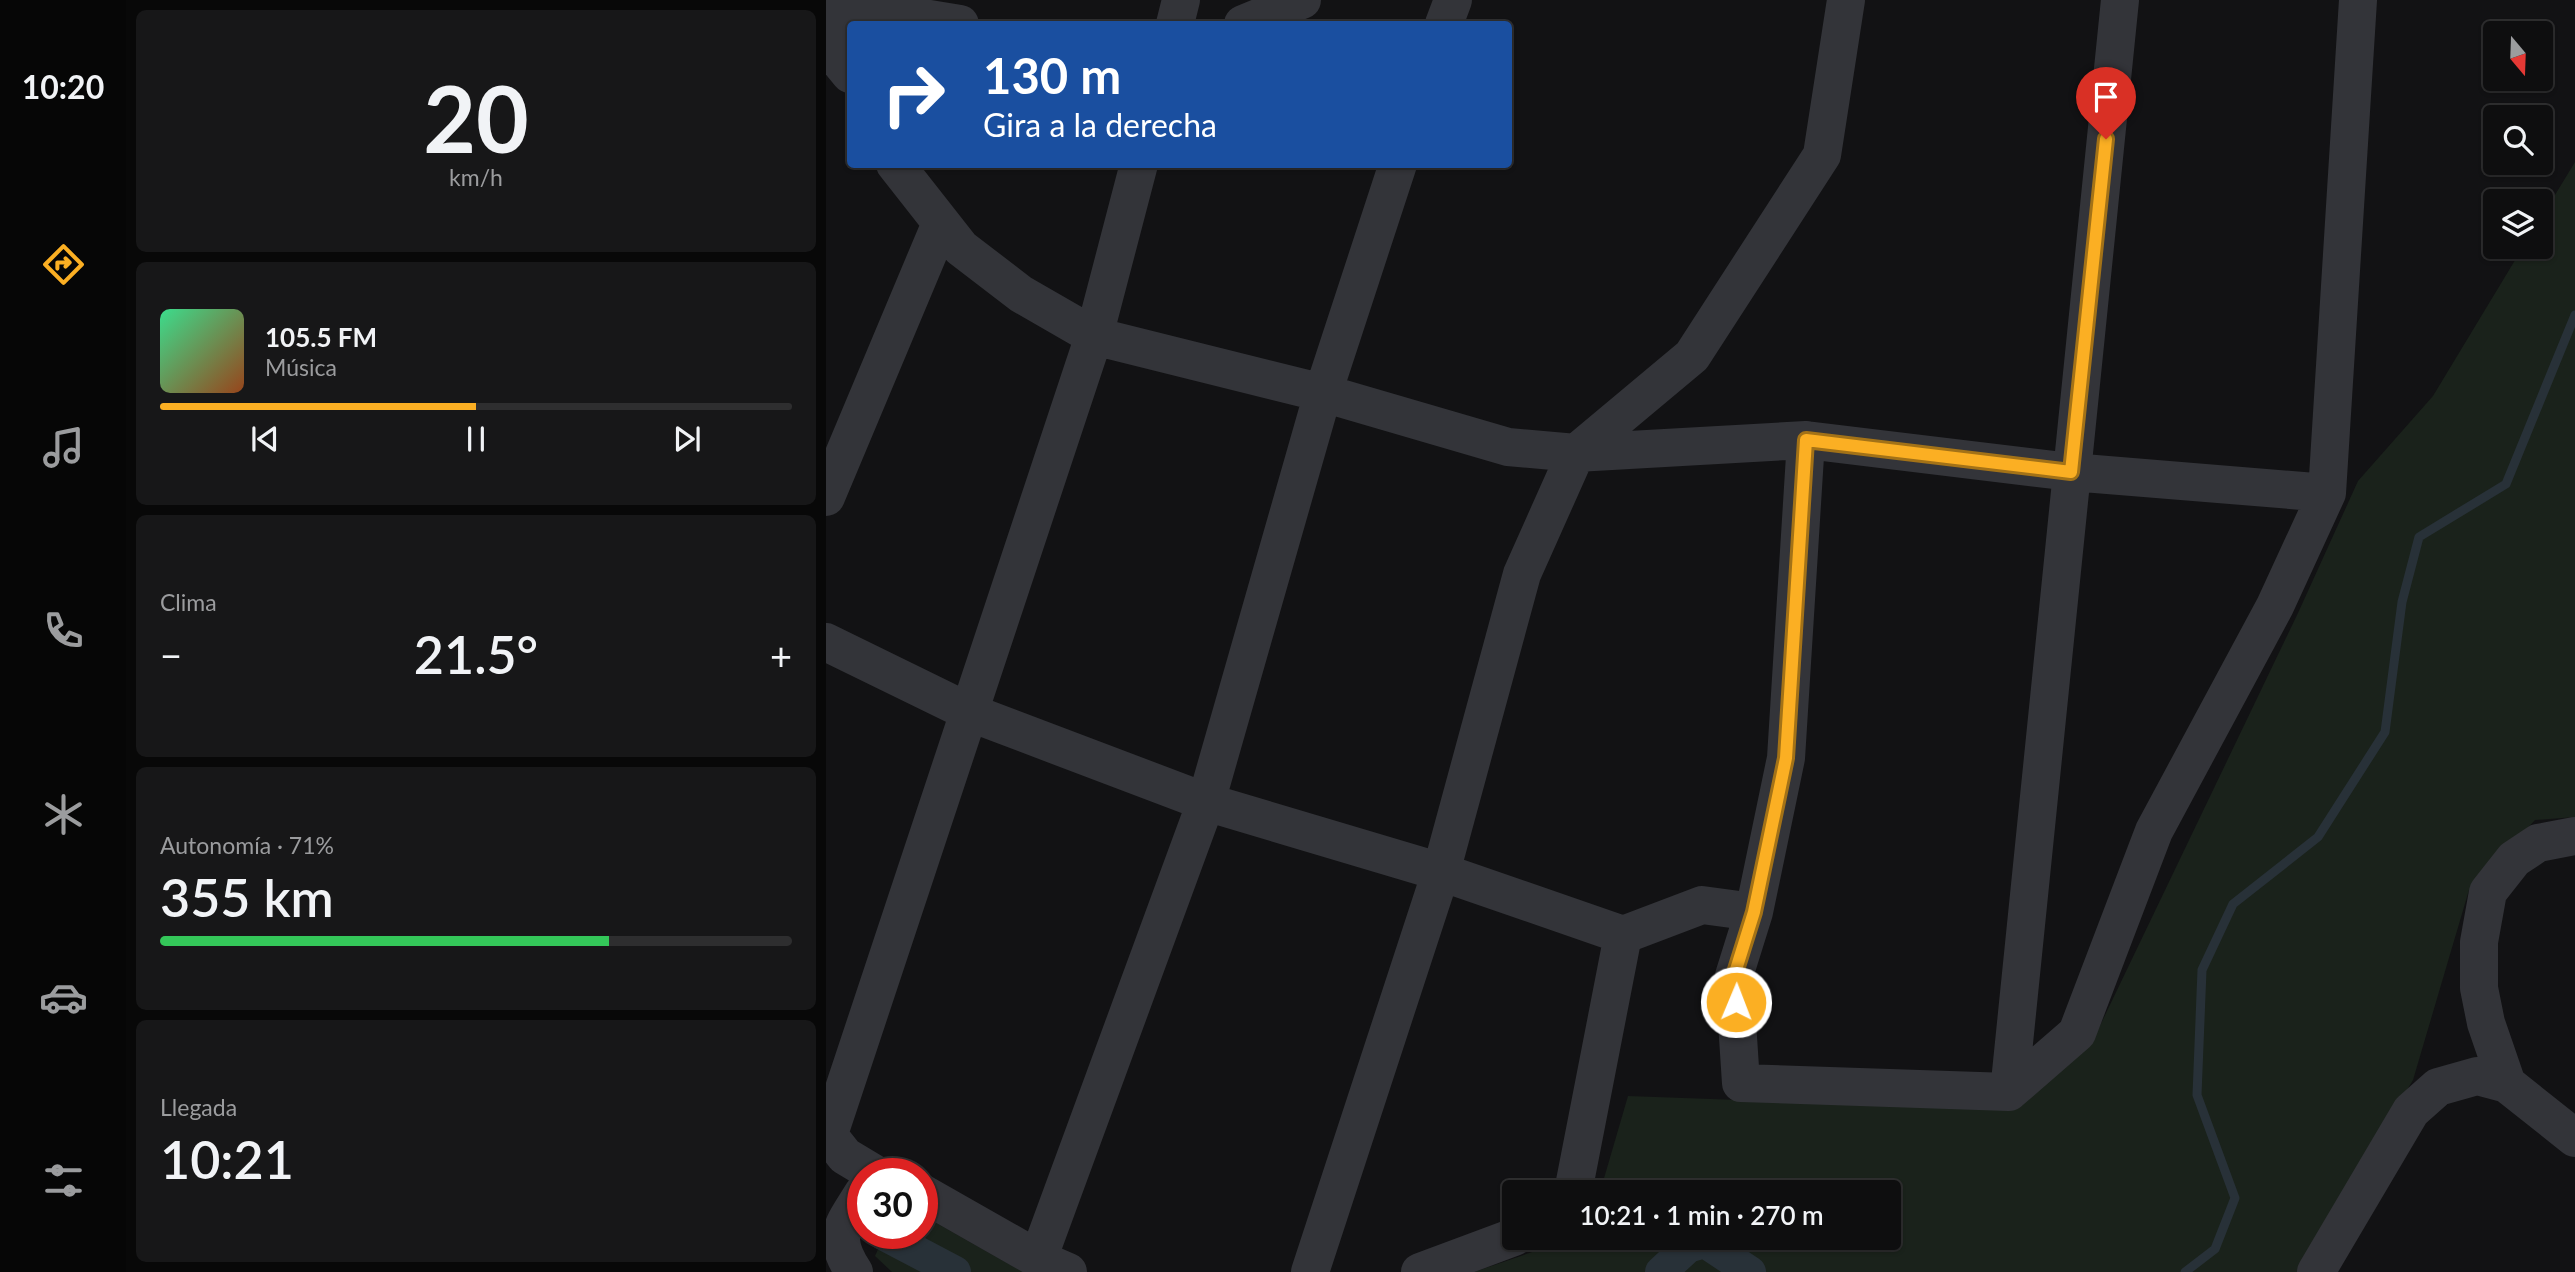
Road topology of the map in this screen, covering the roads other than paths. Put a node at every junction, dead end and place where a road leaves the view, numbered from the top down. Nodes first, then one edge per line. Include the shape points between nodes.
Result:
1 (1181, 0) edge
2 (1302, 0) edge
3 (1452, 0) edge
4 (1846, 0) edge
5 (2120, 0) edge
6 (2358, 0) edge
7 (826, 2) edge
8 (942, 21) edge
9 (1176, 21) edge
10 (1250, 21) edge
11 (1445, 21) edge
12 (847, 70) edge
13 (898, 168) edge
14 (1138, 168) edge
15 (1397, 168) edge
16 (941, 223) junction
17 (1094, 336) junction
18 (1323, 393) junction
19 (1806, 440) junction
20 (1576, 453) junction
21 (2071, 472) junction
22 (2327, 493) junction
23 (826, 497) edge
24 (826, 642) edge
25 (971, 713) junction
26 (1206, 802) junction
27 (2575, 836) edge
28 (1441, 872) junction
29 (1754, 912) junction
30 (1623, 935) junction
31 (2507, 1084) junction
32 (2009, 1092) junction
33 (827, 1133) edge
34 (2575, 1138) edge
35 (848, 1158) edge
36 (1575, 1180) edge
37 (938, 1201) edge
38 (847, 1225) edge
39 (1502, 1241) edge
40 (837, 1246) edge
41 (1053, 1266) edge
42 (1310, 1272) edge
43 (1420, 1272) edge
44 (2316, 1272) edge

1 - 9 street
2 - 10 street
3 - 11 street
4 - 20 street via 1822,155 1692,356
5 - 21 street
6 - 22 street
7 - 8 street
7 - 12 street via 841,63
13 - 16 street
14 - 17 street
15 - 18 street
16 - 17 street via 961,248 1021,294
16 - 23 street
17 - 18 street
17 - 25 street
18 - 20 street via 1508,447
18 - 26 street
19 - 20 street
19 - 21 street
19 - 29 street via 1786,758
20 - 28 street via 1522,574
21 - 22 street
21 - 32 street
22 - 32 street via 2276,606 2154,831 2077,1033
24 - 25 street
25 - 26 street
25 - 33 street
26 - 28 street
26 - 41 street
27 - 31 street via 2538,843 2514,859 2488,892 2479,942 2479,988
28 - 30 street
28 - 42 street
29 - 30 street via 1702,905
29 - 32 street via 1734,976 1741,1083
30 - 36 street
31 - 34 street
31 - 44 street via 2477,1076 2438,1087 2411,1111
33 - 35 street
37 - 41 street
38 - 40 street
39 - 43 street

